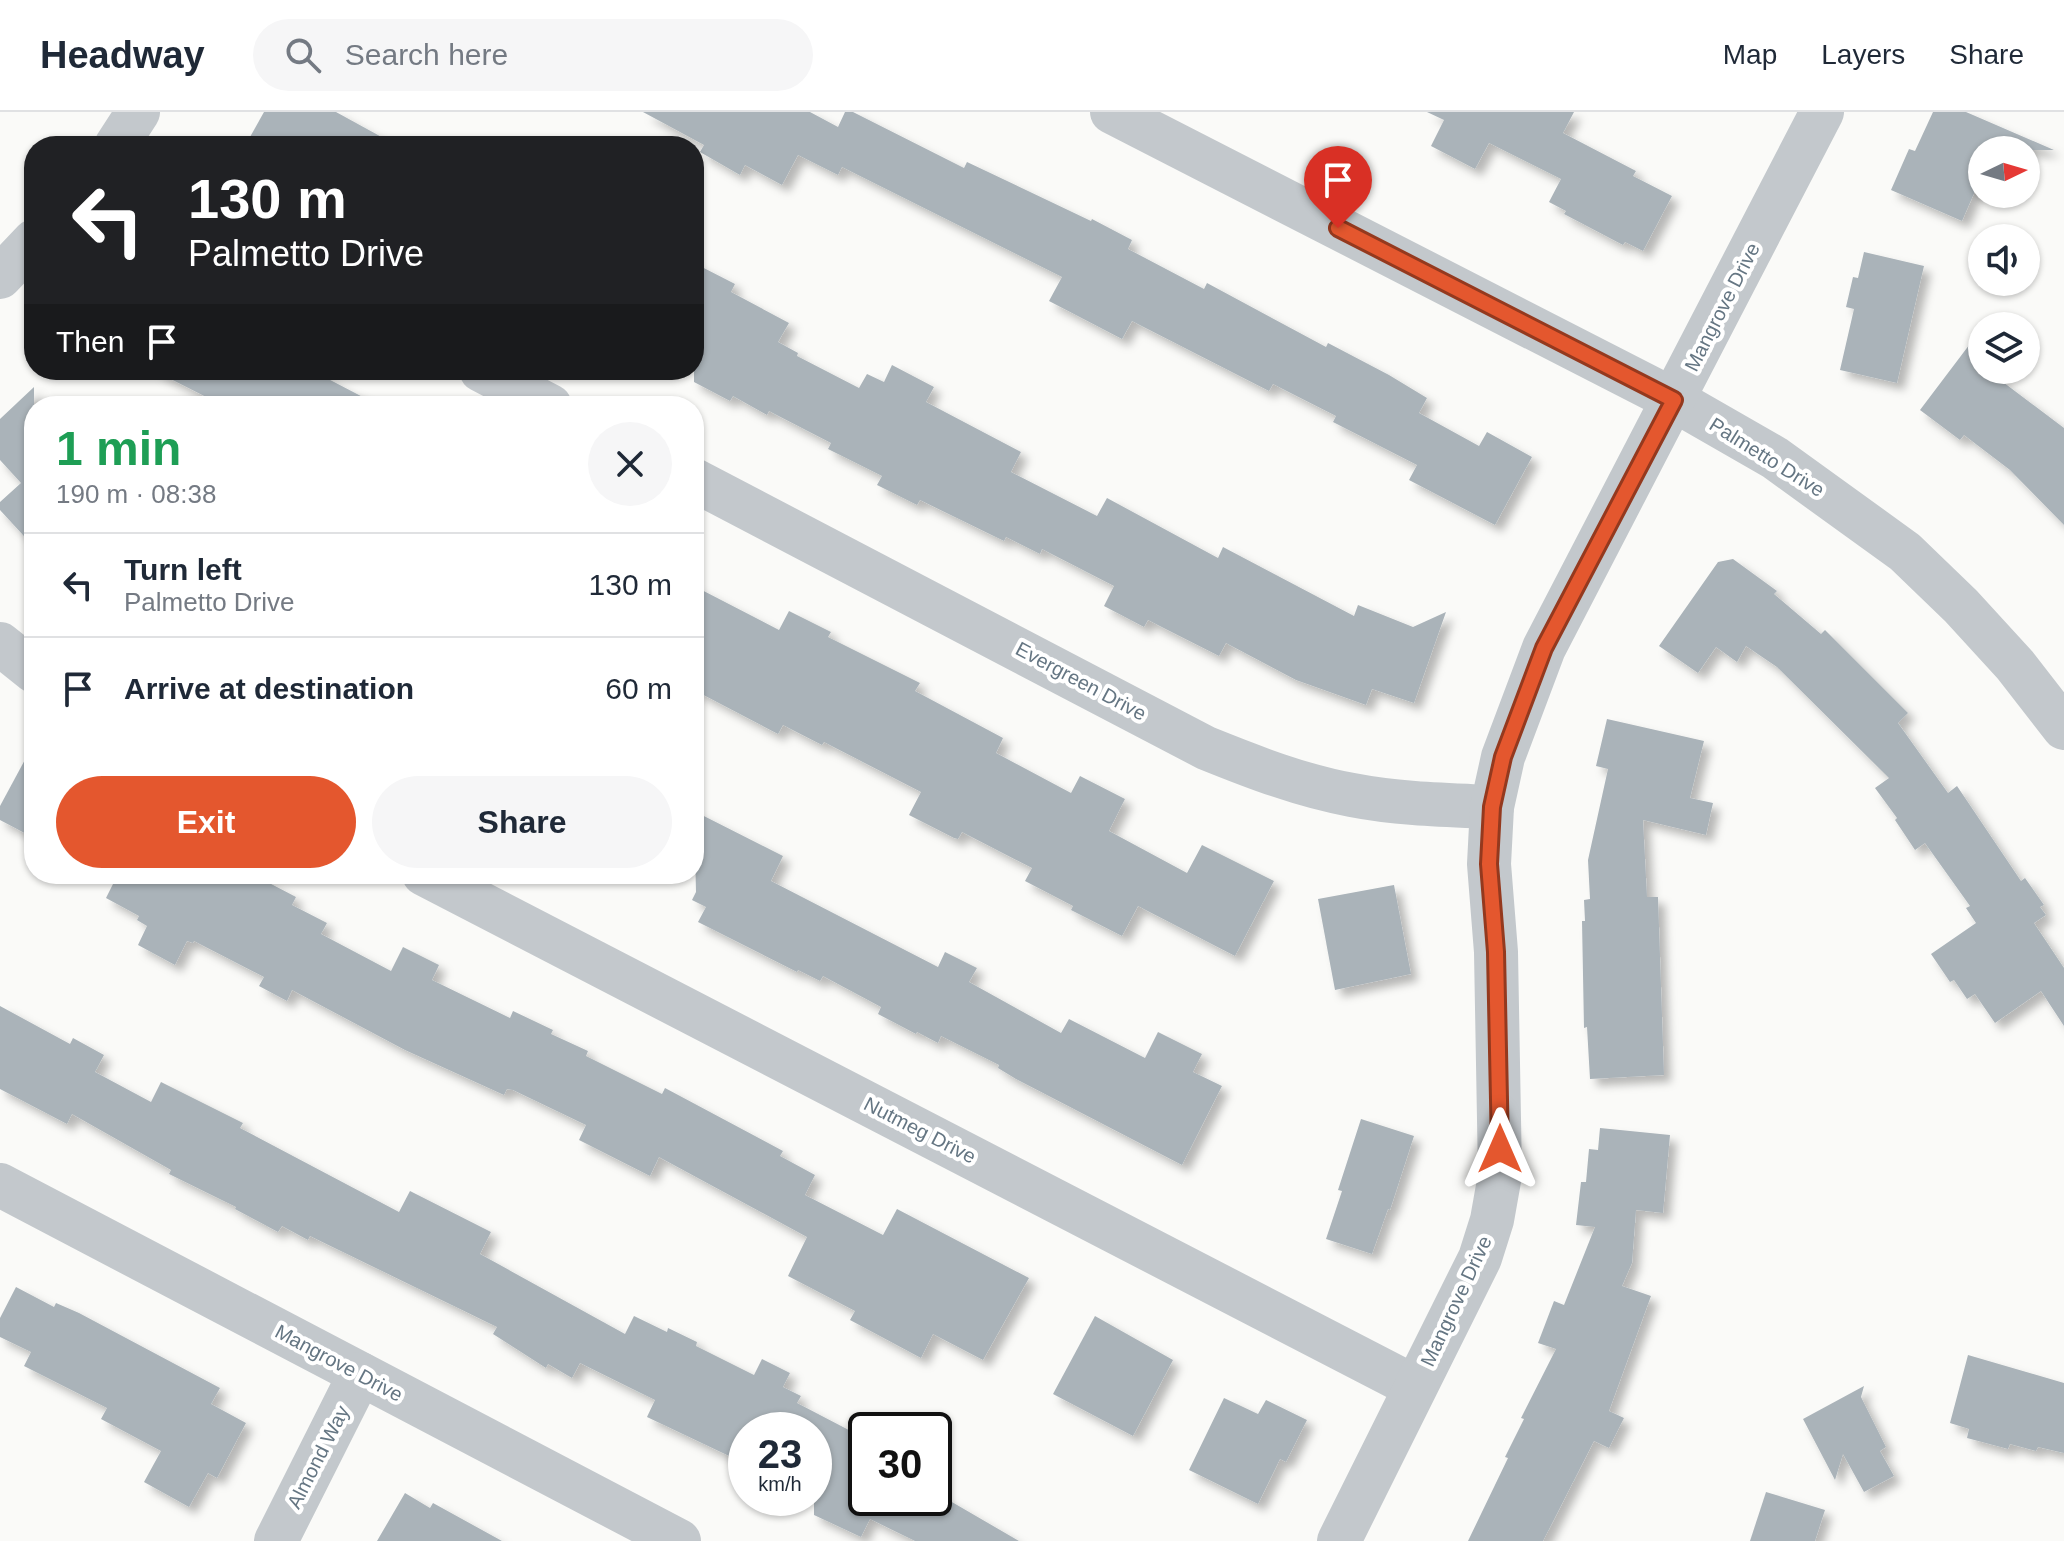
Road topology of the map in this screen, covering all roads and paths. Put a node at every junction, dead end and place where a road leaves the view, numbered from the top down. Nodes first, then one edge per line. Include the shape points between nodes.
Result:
1 (138, 112) edge
2 (1112, 112) edge
3 (1822, 112) edge
4 (122, 136) edge
5 (24, 252) edge
6 (0, 277) edge
7 (500, 380) edge
8 (531, 396) edge
9 (1674, 400) junction
10 (704, 485) edge
11 (0, 644) edge
12 (24, 663) edge
13 (2064, 728) edge
14 (1492, 807) junction
15 (443, 884) edge
16 (0, 1185) edge
17 (360, 1374) junction
18 (1415, 1387) junction
19 (276, 1541) edge
20 (679, 1541) edge
21 (1339, 1541) edge

1 - 4 street
2 - 9 street, Palmetto Drive
3 - 9 street, Mangrove Drive
5 - 6 street
7 - 8 street
9 - 13 street, Palmetto Drive via 1775,458 1905,552 2015,665
9 - 14 street, Mangrove Drive via 1544,648 1507,745
10 - 14 street, Evergreen Drive via 1206,748 1259,770 1350,795
11 - 12 street
14 - 18 street, Mangrove Drive via 1489,864 1500,1175 1480,1258
15 - 18 street, Nutmeg Drive
16 - 17 street, Mangrove Drive
17 - 19 street, Almond Way
17 - 20 street, Mangrove Drive
18 - 21 street, Mangrove Drive

